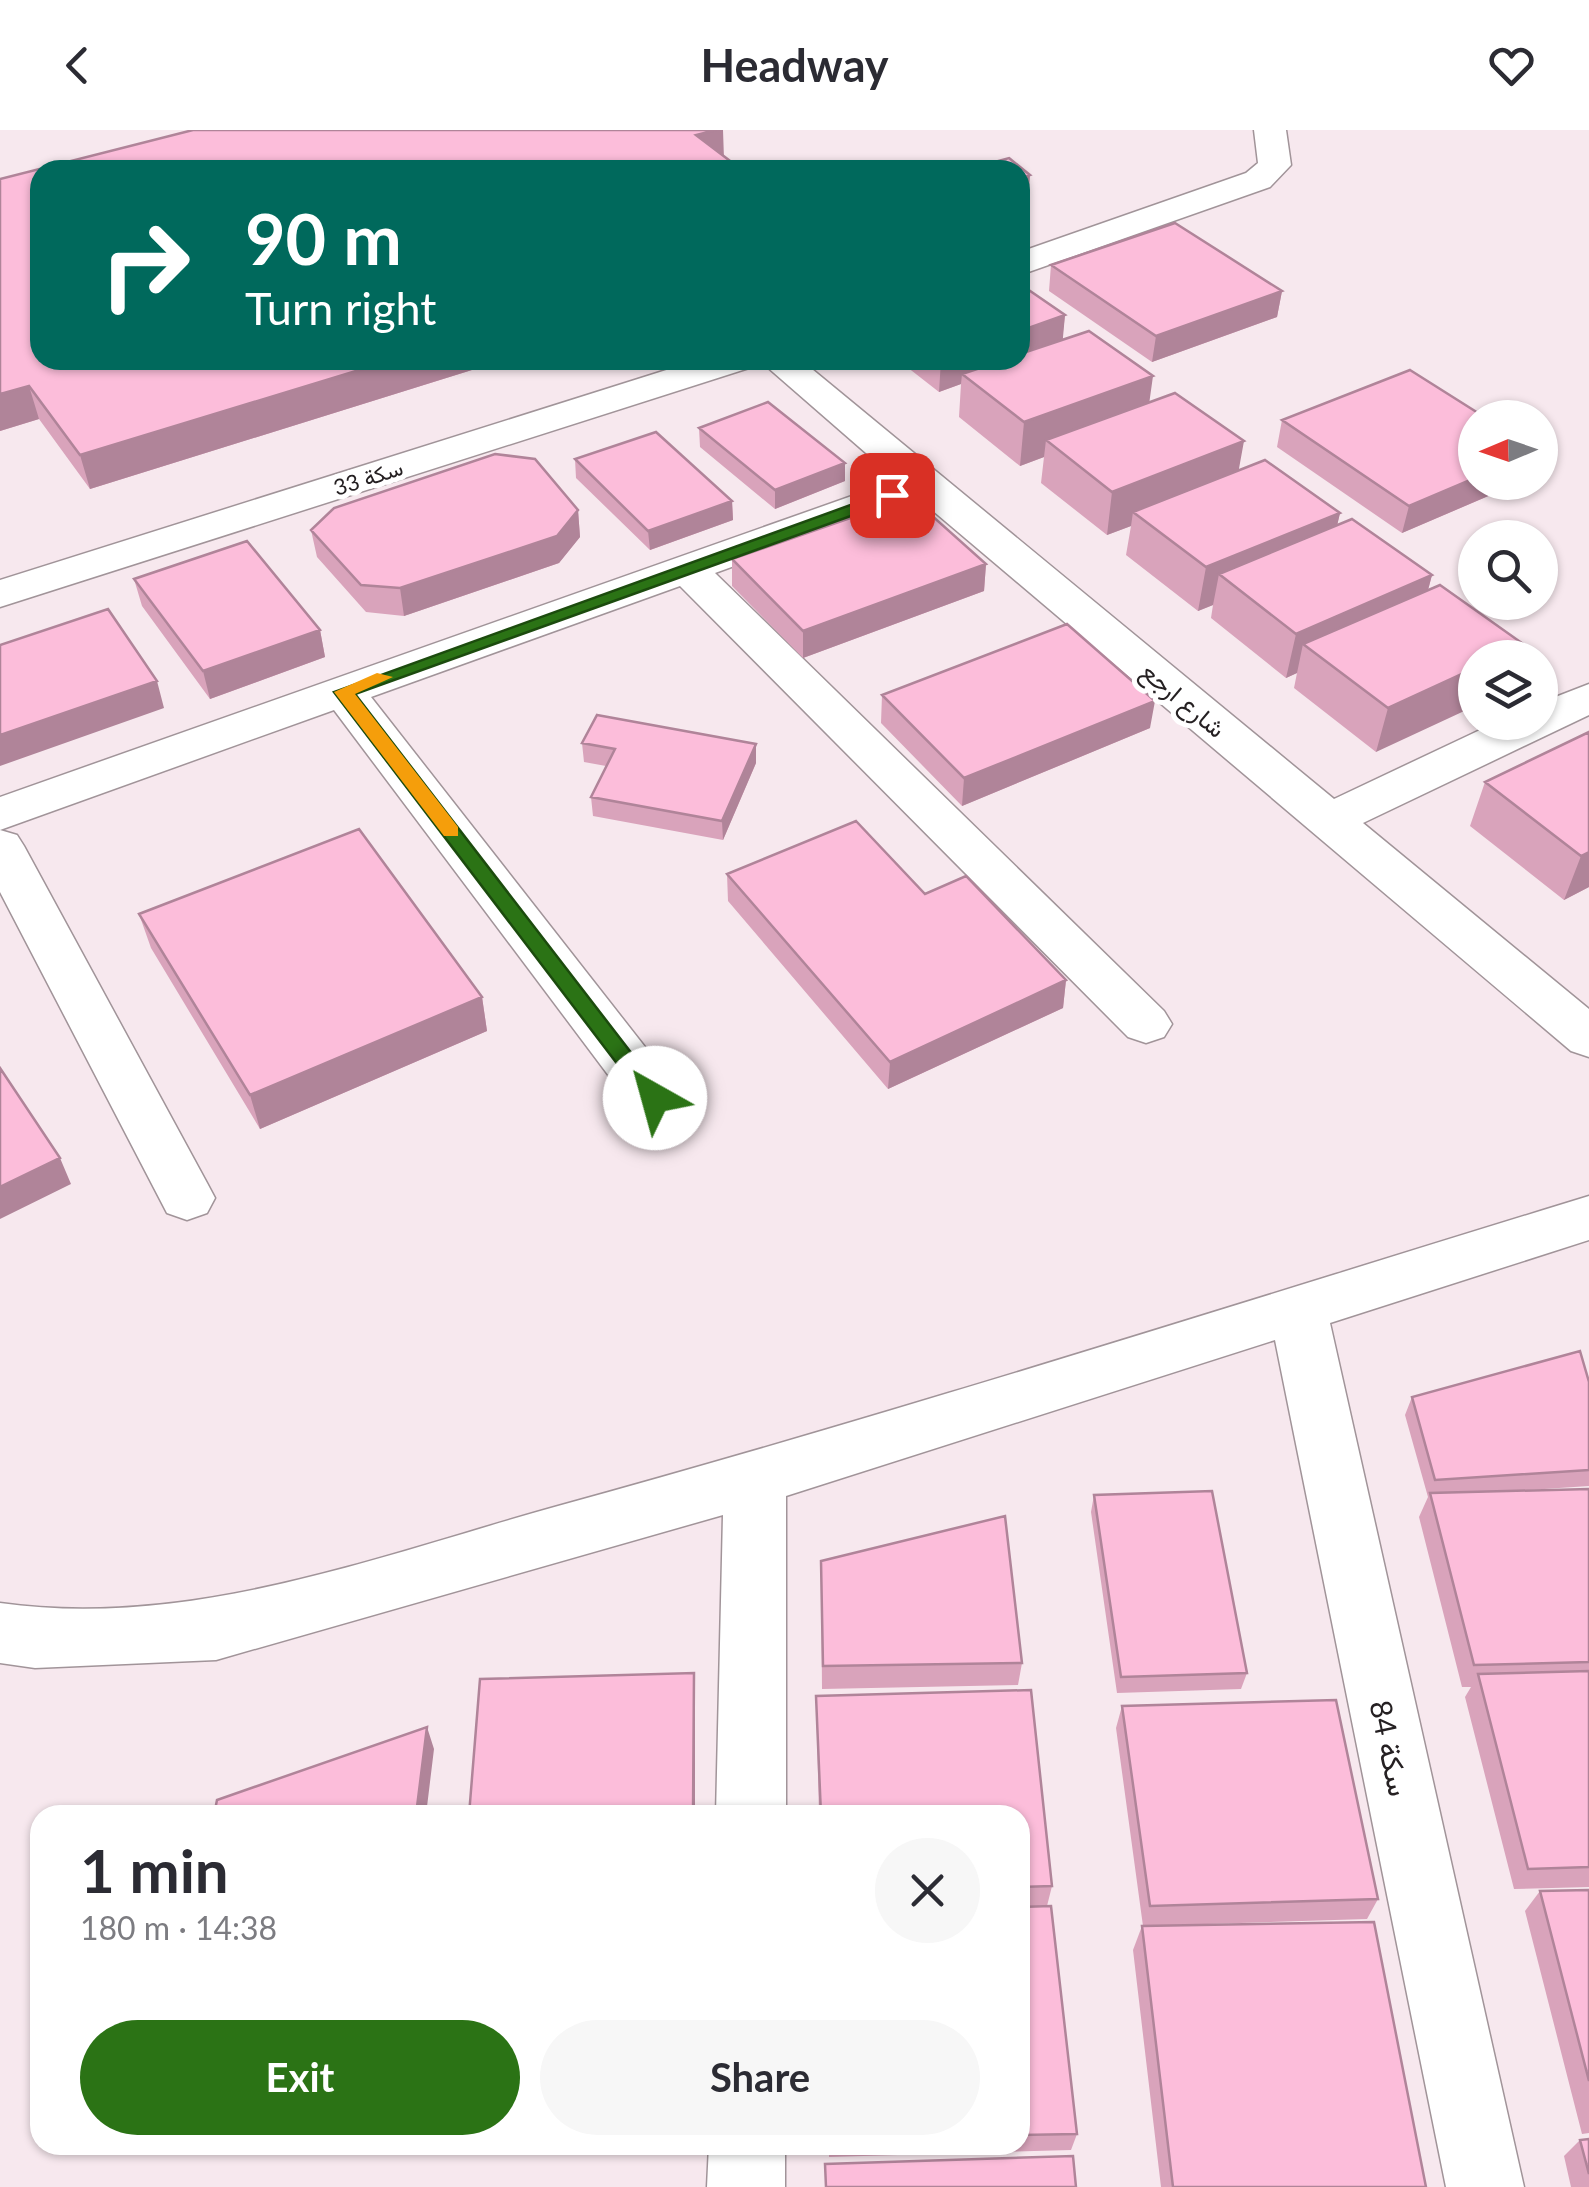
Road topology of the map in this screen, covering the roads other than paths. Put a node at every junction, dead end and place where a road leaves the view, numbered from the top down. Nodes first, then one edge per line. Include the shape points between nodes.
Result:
1 (1270, 130) edge
2 (1030, 260) edge
3 (705, 370) edge
4 (790, 370) edge
5 (926, 483) junction
6 (686, 568) junction
7 (0, 594) edge
8 (343, 692) junction
9 (1589, 698) edge
10 (1558, 713) edge
11 (1499, 740) edge
12 (0, 814) edge
13 (1328, 820) junction
14 (0, 846) edge
15 (1146, 1024) dead end
16 (1589, 1038) edge
17 (655, 1098) dead end
18 (187, 1198) dead end
19 (1589, 1218) edge
20 (1298, 1309) junction
21 (755, 1479) junction
22 (0, 1633) edge
23 (751, 1805) edge
24 (747, 2155) edge
25 (746, 2187) edge
26 (1485, 2187) edge

1 - 2 street via 1275,165 1258,180
3 - 7 street, سكة 33
4 - 5 street, شارع ارجع
5 - 6 street
5 - 13 street, شارع ارجع
6 - 8 street
6 - 15 street
8 - 12 street
8 - 17 street
9 - 10 street
11 - 13 street
13 - 16 street, شارع ارجع
14 - 18 street
19 - 20 street
20 - 21 street
20 - 26 street, سكة 84
21 - 22 street via 216,1630 36,1638
21 - 23 street
24 - 25 street

